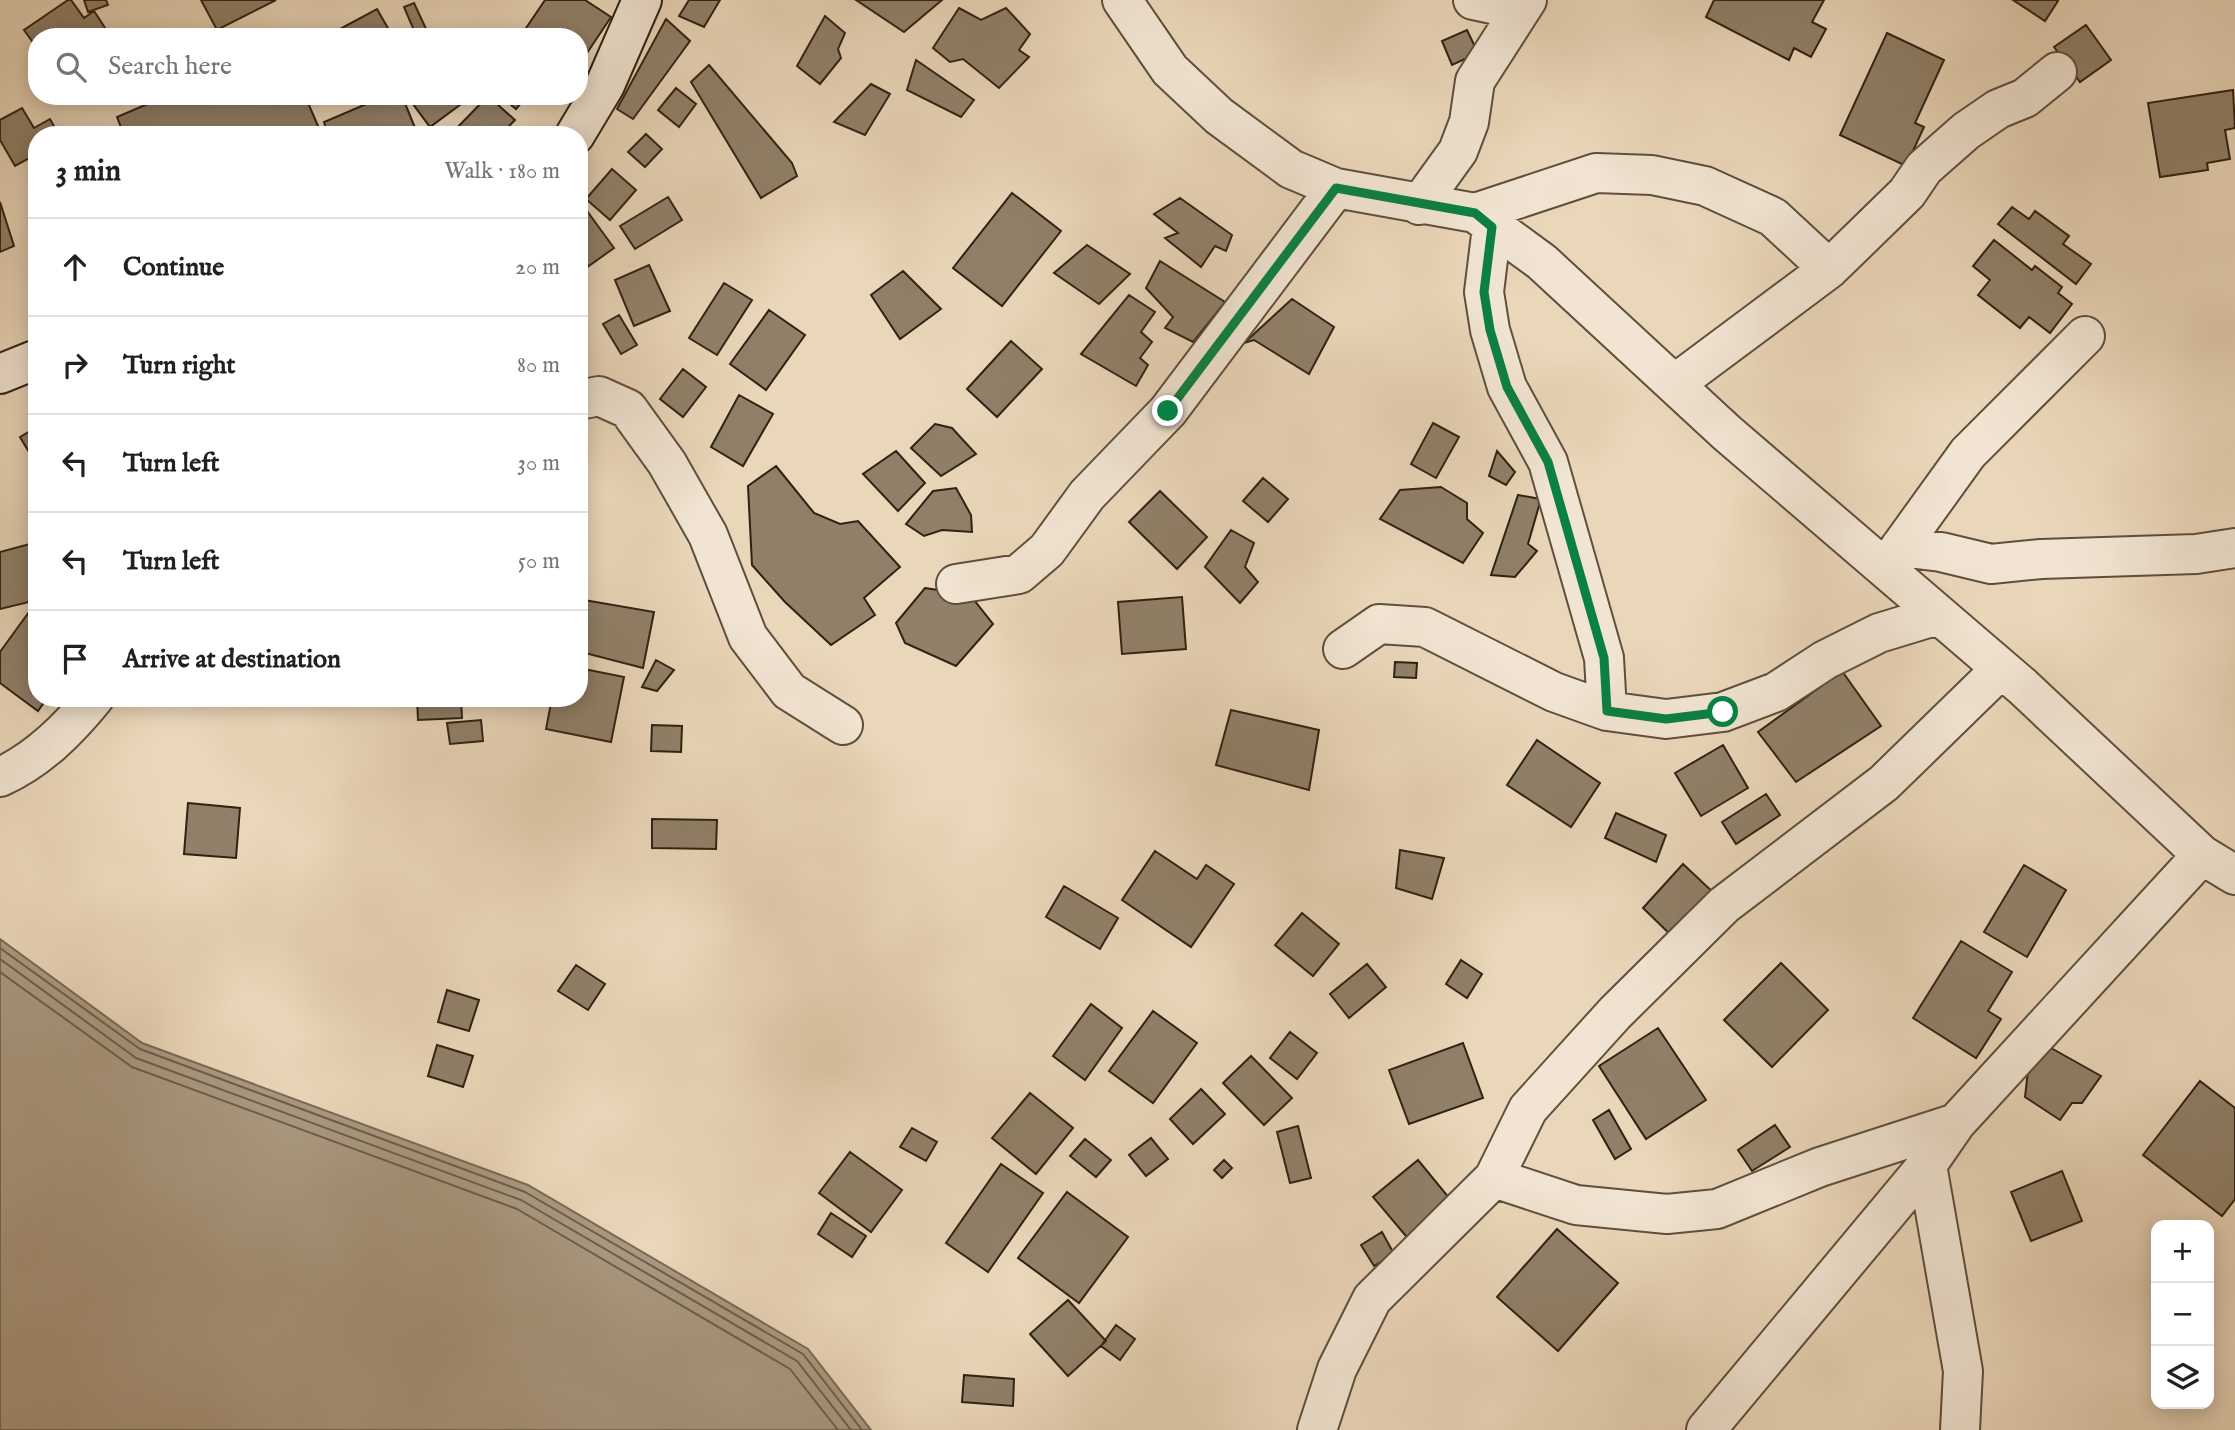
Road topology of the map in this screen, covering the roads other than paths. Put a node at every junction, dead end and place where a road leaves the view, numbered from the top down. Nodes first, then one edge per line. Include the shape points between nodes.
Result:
1 (642, 0) edge
2 (1122, 0) edge
3 (1473, 0) edge
4 (1523, 5) edge
5 (2057, 72) dead end
6 (580, 126) edge
7 (1336, 188) junction
8 (1419, 205) junction
9 (1483, 220) junction
10 (1829, 269) junction
11 (2085, 336) dead end
12 (28, 362) edge
13 (0, 373) edge
14 (1676, 383) junction
15 (588, 398) edge
16 (2235, 548) edge
17 (1893, 558) junction
18 (956, 584) dead end
19 (1938, 615) junction
20 (1343, 649) dead end
21 (2001, 669) junction
22 (87, 707) edge
23 (1607, 711) junction
24 (844, 725) dead end
25 (0, 777) edge
26 (2202, 855) junction
27 (2235, 875) edge
28 (1956, 1123) junction
29 (1927, 1165) junction
30 (1494, 1178) junction
31 (1317, 1430) edge
32 (1706, 1430) edge
33 (1960, 1430) edge

1 - 6 street
2 - 7 street via 1170,70 1219,116 1291,169
3 - 4 street
4 - 8 street via 1475,80 1469,122 1458,150
5 - 10 street via 2025,97 1966,131 1924,168 1906,193
7 - 8 street
7 - 18 street via 1168,411 1087,495 1047,550 1019,574
8 - 9 street
9 - 10 street via 1596,173 1652,175 1705,186 1773,217
9 - 14 street via 1542,262
9 - 23 street via 1484,292 1490,330 1507,387 1548,462 1604,658
10 - 14 street
11 - 17 street via 1968,453
12 - 13 street
14 - 17 street via 1727,433
15 - 24 street via 599,396 628,409 667,463 708,535 748,636 789,691
16 - 17 street via 1991,564 1941,552
17 - 19 street
19 - 21 street
19 - 23 street via 1879,632 1776,692 1723,712 1666,719
20 - 23 street via 1379,624 1425,627 1554,692
21 - 26 street
21 - 30 street via 1884,783 1724,905 1615,1013 1528,1110
22 - 25 street via 23,767
26 - 27 street
26 - 28 street
28 - 29 street
28 - 30 street via 1820,1167 1717,1209 1667,1213 1576,1205
29 - 32 street
29 - 33 street via 1963,1371
30 - 31 street via 1372,1299 1337,1369

